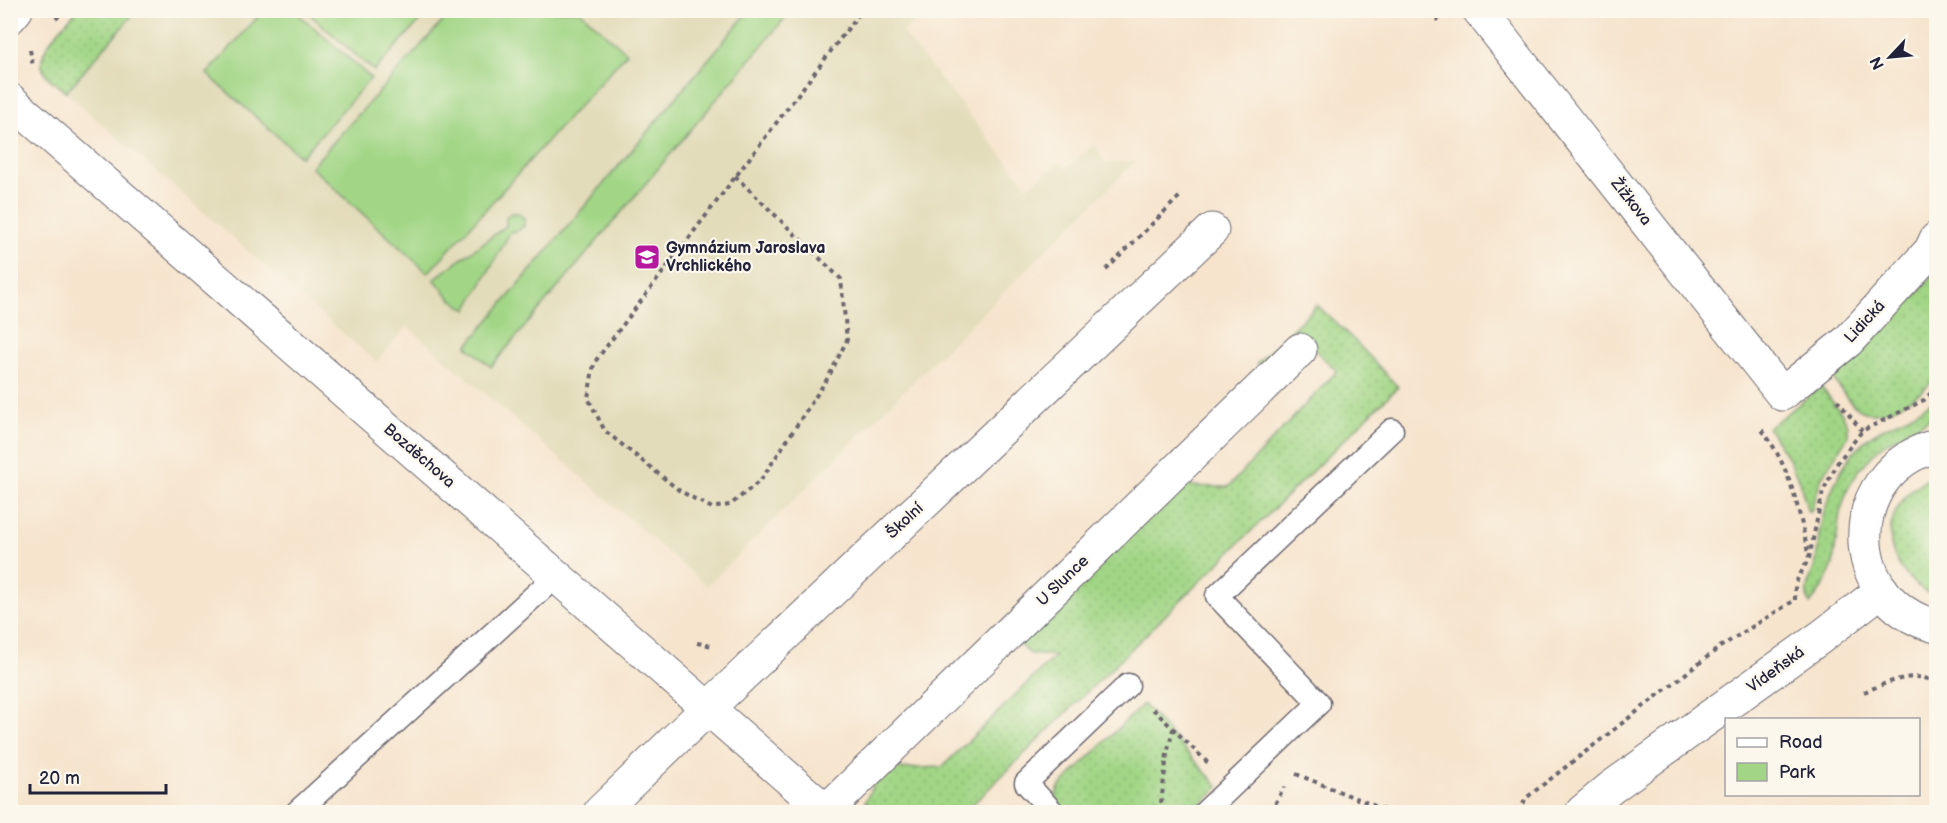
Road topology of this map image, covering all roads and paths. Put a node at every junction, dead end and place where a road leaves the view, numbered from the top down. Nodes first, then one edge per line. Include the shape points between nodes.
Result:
1 (16, 10) edge
2 (64, 10) edge
3 (862, 10) edge
4 (1479, 10) edge
5 (10, 17) edge
6 (51, 25) dead end
7 (37, 42) dead end
8 (34, 72) dead end
9 (10, 100) edge
10 (735, 176) junction
11 (1182, 194) dead end
12 (1212, 230) dead end
13 (1936, 239) edge
14 (1098, 278) dead end
15 (1300, 350) dead end
16 (1936, 388) edge
17 (1782, 394) joint
18 (1392, 430) dead end
19 (1936, 446) edge
20 (556, 576) junction
21 (1882, 590) junction
22 (1795, 600) junction
23 (1936, 626) edge
24 (1821, 637) junction
25 (694, 642) dead end
26 (721, 644) dead end
27 (1936, 682) edge
28 (1128, 685) joint
29 (1864, 692) dead end
30 (707, 708) junction
31 (1173, 729) junction
32 (1292, 772) dead end
33 (1232, 786) junction
34 (826, 812) edge
35 (297, 813) edge
36 (600, 813) edge
37 (1053, 813) edge
38 (1160, 813) edge
39 (1205, 813) edge
40 (1390, 813) edge
41 (1519, 813) edge
42 (1582, 813) edge

1 - 5 street
2 - 6 path
3 - 10 path
4 - 17 street, Žižkova
7 - 8 path via 30,50
9 - 20 street, Bozděchova
10 - 10 path via 594,363 588,398 605,430 680,491 712,508 730,505 761,480 829,376 847,340 841,279
11 - 14 path
12 - 30 street, Školní
13 - 17 street, Lidická via 1931,250 1848,342
15 - 34 street, U Slunce
16 - 22 path via 1924,400 1862,431 1838,462 1823,491 1809,558 1795,584
18 - 33 lane via 1217,596 1319,703
19 - 21 street via 1911,455 1896,467 1882,481 1869,507 1865,546
20 - 30 street, Bozděchova
20 - 35 lane
21 - 23 street via 1910,616
21 - 24 street, Vídeňská
22 - 24 path
22 - 41 path via 1720,647 1526,798
24 - 42 street, Vídeňská
25 - 26 path
27 - 29 path via 1926,676 1898,679
28 - 31 path
28 - 37 lane via 1026,783
30 - 34 street, Bozděchova
30 - 36 street, Školní
31 - 33 path
31 - 38 path
32 - 40 path
33 - 39 lane

